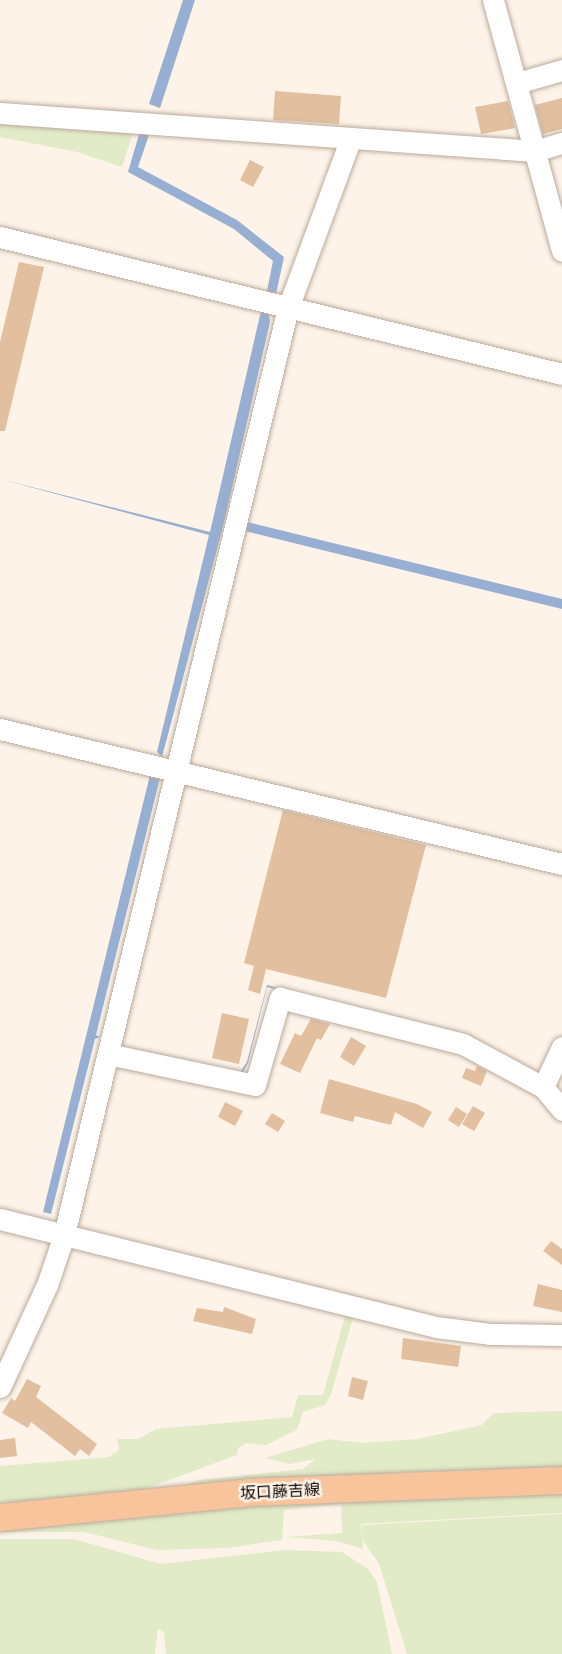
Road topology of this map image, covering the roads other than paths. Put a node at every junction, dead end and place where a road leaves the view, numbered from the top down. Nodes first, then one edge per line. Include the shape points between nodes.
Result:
1 (493, 0) edge
2 (562, 70) edge
3 (517, 83) junction
4 (0, 112) edge
5 (351, 138) junction
6 (562, 143) edge
7 (535, 151) junction
8 (0, 237) edge
9 (562, 251) edge
10 (288, 308) junction
11 (562, 374) edge
12 (0, 729) edge
13 (178, 771) junction
14 (562, 864) edge
15 (562, 1047) edge
16 (108, 1054) junction
17 (543, 1087) junction
18 (562, 1110) edge
19 (0, 1219) edge
20 (64, 1235) junction
21 (562, 1335) edge
22 (0, 1387) edge
23 (562, 1480) edge
24 (0, 1517) edge

1 - 3 street
2 - 3 street
3 - 7 street
4 - 5 street
5 - 7 street
5 - 10 street
6 - 7 street
7 - 9 street
8 - 10 street
10 - 11 street
10 - 13 street
12 - 13 street
13 - 14 street
13 - 16 street
15 - 17 street
16 - 17 street via 255,1085 280,998 463,1044
16 - 20 street
17 - 18 street
19 - 20 street
20 - 21 street via 436,1327 490,1334
20 - 22 street via 47,1285
23 - 24 main road, 坂口藤吉線 via 249,1492

